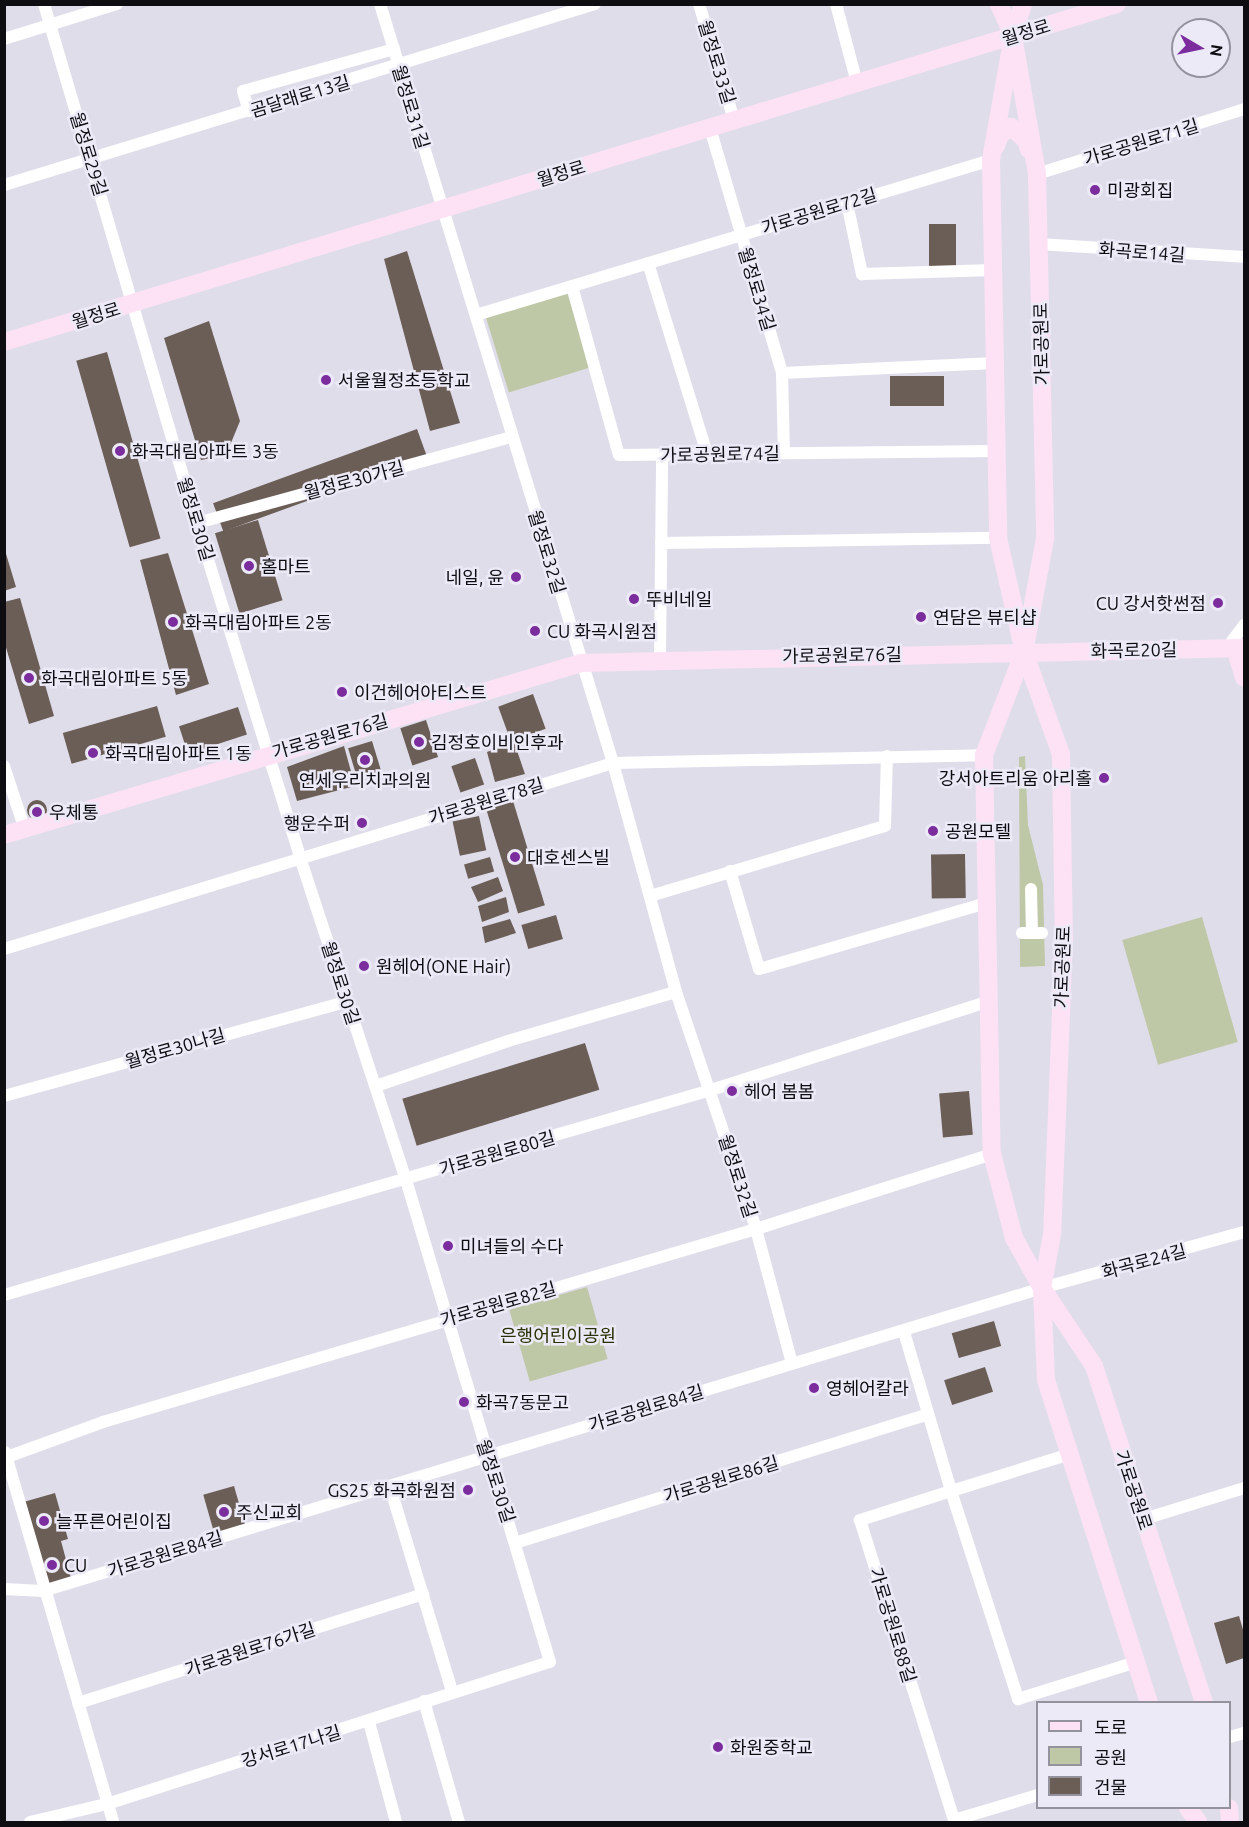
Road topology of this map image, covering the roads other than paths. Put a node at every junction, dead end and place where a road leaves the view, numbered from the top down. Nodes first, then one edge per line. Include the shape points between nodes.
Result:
1 (44, 4) edge
2 (117, 4) edge
3 (380, 4) edge
4 (595, 4) edge
5 (699, 4) edge
6 (836, 4) edge
7 (999, 4) edge
8 (1023, 4) edge
9 (1117, 4) edge
10 (51, 25) junction
11 (1013, 36) junction
12 (4, 39) edge
13 (394, 49) junction
14 (399, 66) junction
15 (857, 83) junction
16 (1245, 109) edge
17 (249, 111) junction
18 (735, 120) junction
19 (710, 128) junction
20 (91, 159) junction
21 (991, 159) junction
22 (1037, 174) junction
23 (4, 185) edge
24 (847, 203) junction
25 (442, 209) junction
26 (741, 235) junction
27 (1039, 244) junction
28 (1245, 257) edge
29 (648, 263) junction
30 (993, 270) junction
31 (572, 286) junction
32 (134, 303) junction
33 (476, 315) junction
34 (4, 342) edge
35 (995, 363) junction
36 (782, 373) junction
37 (512, 437) junction
38 (997, 452) junction
39 (784, 453) junction
40 (707, 454) junction
41 (662, 455) junction
42 (197, 523) junction
43 (998, 537) junction
44 (1045, 539) junction
45 (661, 543) junction
46 (1245, 625) edge
47 (1235, 648) edge
48 (1024, 652) junction
49 (660, 658) junction
50 (580, 663) junction
51 (1245, 678) edge
52 (269, 754) junction
53 (984, 755) junction
54 (886, 756) junction
55 (613, 763) junction
56 (4, 766) edge
57 (24, 830) junction
58 (4, 835) edge
59 (300, 857) junction
60 (730, 872) junction
61 (1031, 889) dead end
62 (650, 896) junction
63 (986, 903) junction
64 (1032, 933) dead end
65 (4, 949) edge
66 (675, 992) junction
67 (346, 1002) junction
68 (987, 1002) junction
69 (376, 1086) junction
70 (711, 1090) junction
71 (4, 1096) edge
72 (992, 1154) junction
73 (406, 1180) junction
74 (756, 1229) junction
75 (1245, 1232) edge
76 (1042, 1288) junction
77 (4, 1294) edge
78 (446, 1319) junction
79 (904, 1332) junction
80 (792, 1363) junction
81 (927, 1415) junction
82 (6, 1454) edge
83 (1070, 1454) junction
84 (488, 1457) junction
85 (390, 1487) junction
86 (1245, 1488) edge
87 (951, 1491) junction
88 (1144, 1519) junction
89 (515, 1543) junction
90 (4, 1589) edge
91 (43, 1590) junction
92 (423, 1594) junction
93 (550, 1662) joint
94 (1136, 1662) junction
95 (452, 1691) junction
96 (424, 1701) junction
97 (1149, 1701) edge
98 (1204, 1701) edge
99 (78, 1703) junction
100 (369, 1722) junction
101 (1036, 1796) edge
102 (107, 1803) junction
103 (1189, 1809) edge
104 (30, 1822) edge
105 (113, 1822) edge
106 (396, 1822) edge
107 (459, 1822) edge
108 (1198, 1822) edge

1 - 10 street, 월정로29길
2 - 10 street
3 - 13 street, 월정로31길
4 - 14 street, 곰달래로13길
5 - 18 street, 월정로33길
6 - 15 street
7 - 11 main road, 가로공원로
8 - 11 main road, 가로공원로
9 - 11 main road, 월정로
10 - 12 street
10 - 20 street, 월정로29길
11 - 15 main road, 월정로
11 - 21 main road, 가로공원로
11 - 22 main road, 가로공원로
13 - 14 street, 월정로31길
13 - 17 street via 243,91
14 - 17 street, 곰달래로13길
14 - 25 street, 월정로31길
15 - 18 main road, 월정로
16 - 22 street, 가로공원로71길
17 - 20 street, 곰달래로13길
18 - 19 main road, 월정로
19 - 25 main road, 월정로
19 - 26 street, 월정로34길
20 - 23 street, 곰달래로13길
20 - 32 street, 월정로29길
21 - 22 main road via 1000,135 1011,127 1026,140
21 - 24 street, 가로공원로72길
21 - 30 main road, 가로공원로
22 - 27 main road, 가로공원로
24 - 26 street, 가로공원로72길
24 - 30 street via 862,274
25 - 32 main road, 월정로
25 - 33 street, 월정로32길
26 - 29 street, 가로공원로72길
26 - 36 street, 월정로34길
27 - 28 street, 화곡로14길
27 - 44 main road, 가로공원로
29 - 31 street, 가로공원로72길
29 - 40 street
30 - 35 main road, 가로공원로
31 - 33 street, 가로공원로72길
31 - 41 street, 가로공원로74길 via 619,455
32 - 34 main road, 월정로
32 - 42 street, 월정로30길
33 - 37 street, 월정로32길
35 - 36 street
35 - 38 main road, 가로공원로
36 - 39 street, 월정로34길
37 - 42 street, 월정로30가길
37 - 50 street, 월정로32길
38 - 39 street, 가로공원로74길
38 - 43 main road, 가로공원로
39 - 40 street, 가로공원로74길
40 - 41 street, 가로공원로74길
41 - 45 street
42 - 52 street, 월정로30길
43 - 44 main road via 1009,569 1022,580 1033,577
43 - 45 street
43 - 48 main road, 가로공원로
44 - 48 main road, 가로공원로
45 - 49 street
46 - 47 street
47 - 48 main road, 화곡로20길
47 - 51 main road
48 - 49 main road, 가로공원로76길
48 - 53 main road, 가로공원로
48 - 76 main road, 가로공원로 via 1060,754 1064,939 1052,1235
49 - 50 main road, 가로공원로76길
50 - 52 main road, 가로공원로76길
50 - 55 street, 월정로32길
52 - 57 main road, 가로공원로76길
52 - 59 street, 월정로30길
53 - 54 street, 가로공원로78길
53 - 63 main road, 가로공원로
54 - 55 street, 가로공원로78길
54 - 60 street via 885,826
55 - 59 street, 가로공원로78길
55 - 62 street, 월정로32길
56 - 57 street
57 - 58 main road, 가로공원로76길
59 - 65 street, 가로공원로78길
59 - 67 street, 월정로30길
60 - 62 street
60 - 63 street via 759,969
61 - 64 street
62 - 66 street, 월정로32길
63 - 68 main road, 가로공원로
66 - 69 street via 508,1041
66 - 70 street, 월정로32길
67 - 69 street, 월정로30길
67 - 71 street, 월정로30나길
68 - 70 street, 가로공원로80길
68 - 72 main road, 가로공원로
69 - 73 street, 월정로30길
70 - 73 street, 가로공원로80길
70 - 74 street, 월정로32길
72 - 74 street, 가로공원로82길
72 - 76 main road, 가로공원로 via 1014,1238
73 - 77 street, 가로공원로80길
73 - 78 street, 월정로30길
74 - 78 street, 가로공원로82길
74 - 80 street, 월정로32길
75 - 76 street, 화곡로24길
76 - 79 street, 가로공원로84길
76 - 83 main road, 가로공원로 via 1046,1380
76 - 88 main road, 가로공원로 via 1094,1366
78 - 82 street, 가로공원로82길
78 - 84 street, 월정로30길
79 - 80 street, 가로공원로84길
79 - 81 street
80 - 84 street, 가로공원로84길
81 - 87 street
81 - 89 street, 가로공원로86길
82 - 91 street
83 - 87 street, 가로공원로88길
83 - 94 main road, 가로공원로
84 - 85 street, 가로공원로84길
84 - 89 street, 월정로30길
85 - 91 street, 가로공원로84길
85 - 92 street
86 - 88 street
87 - 94 street via 1018,1700
87 - 101 street, 가로공원로88길 via 860,1520 954,1820
88 - 98 main road, 가로공원로
89 - 93 street, 월정로30길
90 - 91 street, 가로공원로84길
91 - 99 street
92 - 95 street
92 - 99 street, 가로공원로76가길
93 - 95 street, 강서로17나길
94 - 97 main road, 가로공원로
95 - 96 street, 강서로17나길
96 - 100 street, 강서로17나길
96 - 107 street
99 - 102 street
100 - 102 street, 강서로17나길
100 - 106 street
102 - 104 street, 강서로17나길
102 - 105 street
103 - 108 main road

